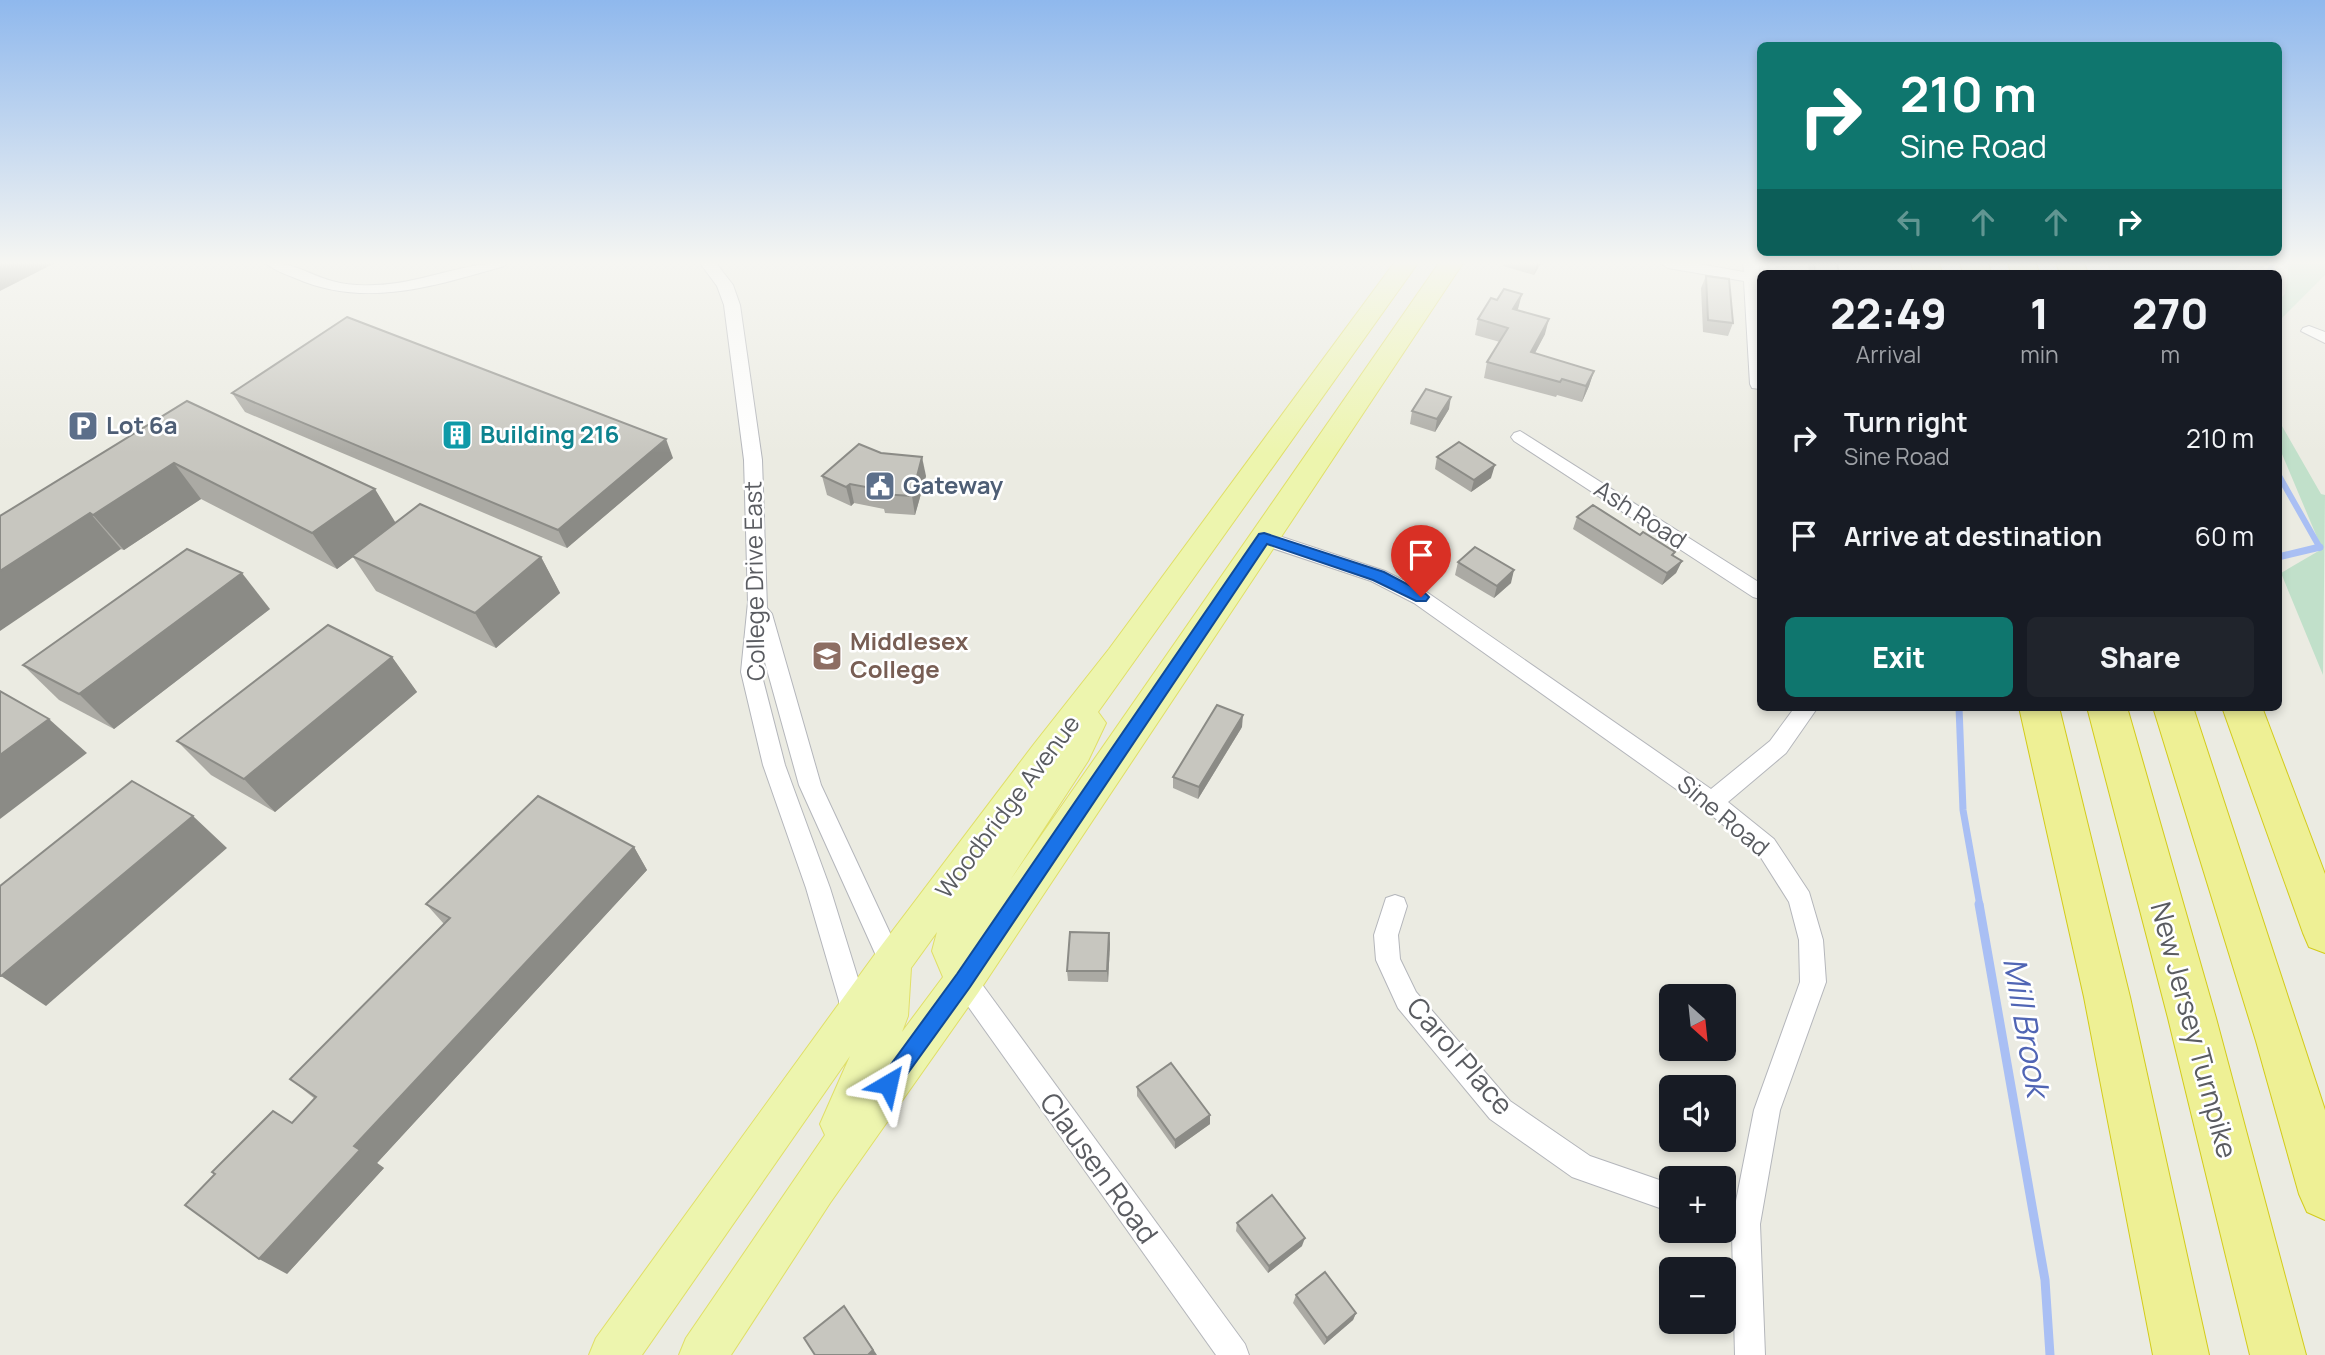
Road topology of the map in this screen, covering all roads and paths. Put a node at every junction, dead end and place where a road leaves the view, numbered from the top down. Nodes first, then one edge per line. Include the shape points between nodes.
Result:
1 (735, 326) edge
2 (1360, 326) edge
3 (1408, 326) edge
4 (1755, 326) edge
5 (2309, 331) dead end
6 (2325, 338) edge
7 (1757, 365) edge
8 (1520, 437) dead end
9 (1264, 538) junction
10 (1757, 589) edge
11 (758, 602) junction
12 (1121, 658) junction
13 (1804, 711) edge
14 (2040, 711) edge
15 (2107, 711) edge
16 (2174, 711) edge
17 (2243, 711) edge
18 (1711, 802) junction
19 (1395, 906) dead end
20 (2325, 933) edge
21 (892, 963) junction
22 (964, 980) junction
23 (853, 1019) junction
24 (814, 1187) junction
25 (1659, 1194) edge
26 (2325, 1194) edge
27 (1736, 1217) edge
28 (1736, 1229) edge
29 (613, 1355) edge
30 (704, 1355) edge
31 (1234, 1355) edge
32 (1750, 1355) edge
33 (2181, 1355) edge
34 (2278, 1355) edge

1 - 11 street, College Drive East via 752,460
2 - 12 main road, Woodbridge Avenue
3 - 9 main road
4 - 7 street
5 - 6 street
8 - 10 street, Ash Road
9 - 18 street, Sine Road via 1378,576 1421,597
9 - 22 main road
11 - 21 street via 810,785
11 - 23 street, College Drive East via 751,672 774,765 847,983
12 - 21 main road, Woodbridge Avenue
12 - 22 main road via 1076,751 958,927 952,951
13 - 18 street via 1777,747
14 - 33 highway via 2107,996
15 - 34 highway, New Jersey Turnpike
16 - 26 highway
17 - 20 highway
18 - 27 street, Sine Road via 1766,846 1800,898 1811,940 1813,982 1767,1110
19 - 25 street, Carol Place via 1386,935 1388,960 1407,1000 1500,1110 1582,1167
21 - 23 main road, Woodbridge Avenue
21 - 24 main road via 888,1016
22 - 24 main road
22 - 31 street, Clausen Road
23 - 29 main road, Woodbridge Avenue
24 - 30 main road
28 - 32 street, Sine Road

